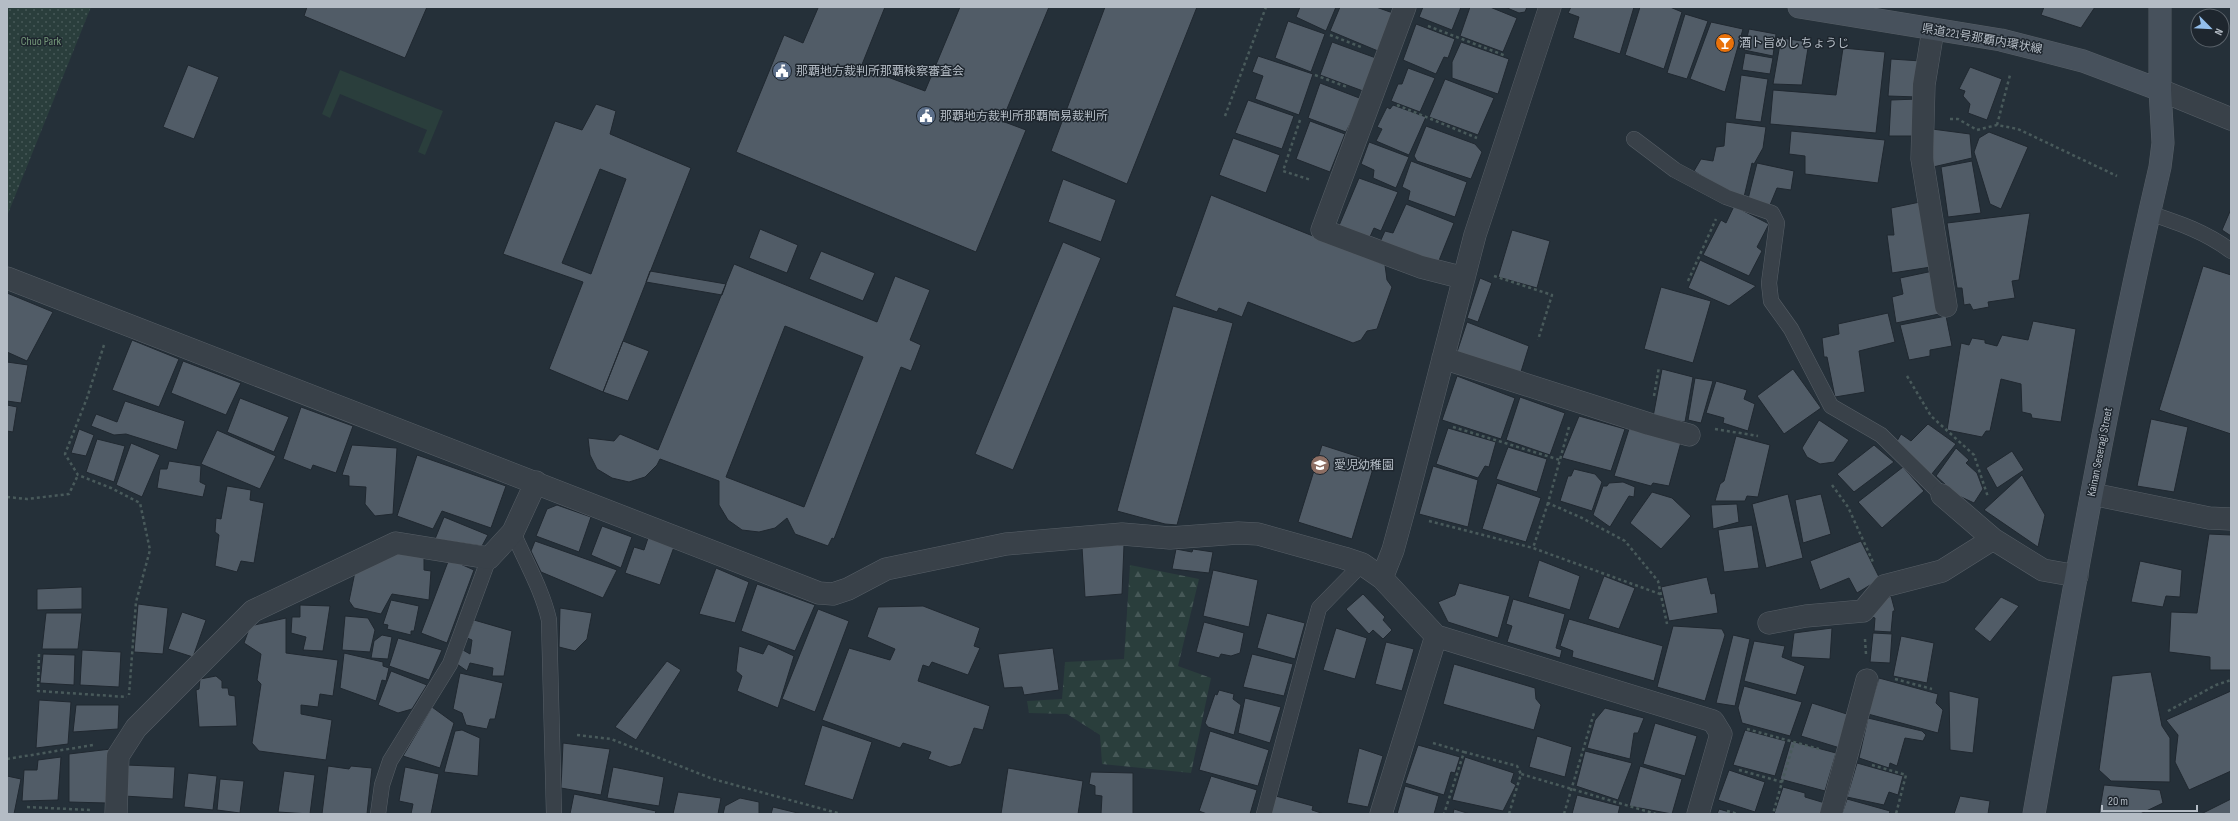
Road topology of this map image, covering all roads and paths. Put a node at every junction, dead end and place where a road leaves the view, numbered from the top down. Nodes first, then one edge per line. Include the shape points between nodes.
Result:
1 (1266, 7) edge
2 (1550, 7) edge
3 (1799, 7) edge
4 (2160, 7) edge
5 (1403, 11) edge
6 (1933, 30) junction
7 (1330, 35) dead end
8 (1386, 56) junction
9 (1531, 65) junction
10 (1315, 75) dead end
11 (2010, 75) dead end
12 (2160, 90) junction
13 (1371, 96) junction
14 (1225, 116) dead end
15 (1942, 119) dead end
16 (2231, 119) edge
17 (1300, 120) dead end
18 (1997, 125) junction
19 (1634, 138) dead end
20 (1504, 149) junction
21 (2117, 176) dead end
22 (1337, 188) junction
23 (1726, 197) junction
24 (2149, 213) junction
25 (2231, 251) edge
26 (1465, 272) junction
27 (7, 278) edge
28 (1688, 281) dead end
29 (1946, 306) dead end
30 (113, 319) junction
31 (1538, 340) dead end
32 (1443, 358) junction
33 (1907, 376) dead end
34 (1576, 401) junction
35 (1427, 420) junction
36 (1689, 435) joint
37 (1758, 436) dead end
38 (1560, 460) junction
39 (78, 475) junction
40 (536, 482) junction
41 (1832, 485) dead end
42 (2092, 494) junction
43 (1942, 495) joint
44 (7, 497) edge
45 (1548, 503) junction
46 (1402, 515) junction
47 (1970, 519) junction
48 (2231, 519) edge
49 (514, 532) junction
50 (1993, 539) junction
51 (1533, 548) junction
52 (489, 558) junction
53 (1362, 564) junction
54 (2077, 576) junction
55 (1382, 578) junction
56 (1884, 586) junction
57 (1660, 594) junction
58 (1863, 611) junction
59 (1768, 623) dead end
60 (1667, 624) dead end
61 (1436, 636) junction
62 (39, 654) dead end
63 (1867, 676) junction
64 (2231, 680) edge
65 (1602, 687) junction
66 (1932, 689) dead end
67 (2168, 711) dead end
68 (552, 732) junction
69 (1406, 735) junction
70 (1794, 742) dead end
71 (124, 747) junction
72 (1464, 752) junction
73 (7, 759) edge
74 (1714, 762) junction
75 (1521, 774) junction
76 (1782, 782) junction
77 (1571, 789) junction
78 (27, 807) dead end
79 (116, 813) edge
80 (378, 814) edge
81 (554, 814) edge
82 (840, 814) edge
83 (1264, 814) edge
84 (1381, 814) edge
85 (1444, 814) edge
86 (1509, 814) edge
87 (1564, 814) edge
88 (1656, 814) edge
89 (1698, 814) edge
90 (1773, 814) edge
91 (1831, 814) edge
92 (2034, 814) edge

1 - 14 path
2 - 9 street
3 - 6 main road, 県道221号那覇内環状線
4 - 12 main road, Kainan Seseragi Street
5 - 8 street
5 - 9 path
6 - 12 main road, 県道221号那覇内環状線 via 2001,40 2057,53
6 - 29 street via 1924,85 1922,159
7 - 8 path
8 - 13 street
9 - 20 street
10 - 13 path
11 - 18 path
12 - 16 street
12 - 24 main road, Kainan Seseragi Street via 2163,143
13 - 20 path via 1424,114
13 - 22 street
15 - 18 path via 1958,119 1977,130
17 - 22 path via 1282,171
18 - 21 path via 2018,129
19 - 23 lane via 1675,170
20 - 26 street
22 - 26 street via 1322,230 1421,268
23 - 28 path
23 - 43 lane via 1772,213 1777,223 1769,283 1771,301 1791,329 1831,406 1881,436
24 - 25 lane via 2190,227
24 - 42 main road, Kainan Seseragi Street
26 - 31 path via 1552,295
26 - 32 street
27 - 30 street
30 - 39 path via 65,454
30 - 40 street
32 - 34 street
32 - 35 street
33 - 47 path via 1931,416 1974,455 1988,496
34 - 36 street
34 - 38 path
35 - 38 path
35 - 46 street
36 - 37 path via 1697,426
38 - 45 path
39 - 44 path via 69,494 27,499
39 - 62 path via 140,503 150,550 136,602 129,697 38,691
40 - 49 street
40 - 53 street via 819,593 833,594 848,589 886,569 1006,544 1122,534 1170,538 1258,534
41 - 56 path via 1848,507
42 - 48 street via 2209,518
42 - 54 main road, Kainan Seseragi Street
43 - 47 street
45 - 51 path
45 - 57 path via 1625,541 1658,581
46 - 51 path
46 - 55 street via 1393,550
47 - 50 street
49 - 52 street
49 - 68 lane via 528,569 545,601 549,620
50 - 54 street via 2043,570
50 - 56 street via 1942,571
51 - 57 path
52 - 71 street via 396,542 254,611 136,728
52 - 80 lane via 450,664 390,761 382,785
53 - 55 street
53 - 83 lane via 1319,608
54 - 92 main road, Kainan Seseragi Street
55 - 61 street
56 - 58 street
57 - 60 path
58 - 59 street via 1806,616
58 - 63 path
61 - 65 street
61 - 69 street
63 - 66 path
63 - 91 street
64 - 67 path via 2216,685
65 - 74 street via 1713,721 1721,734
65 - 77 path
68 - 81 lane
68 - 82 path via 611,739 713,779
69 - 72 path
69 - 84 street
70 - 76 path
71 - 73 path via 108,742
71 - 79 street via 118,756
72 - 75 path via 1517,766
72 - 85 path
74 - 76 path
74 - 89 street
75 - 77 path
75 - 86 path
76 - 90 path
77 - 87 path
77 - 88 path
78 - 79 path

